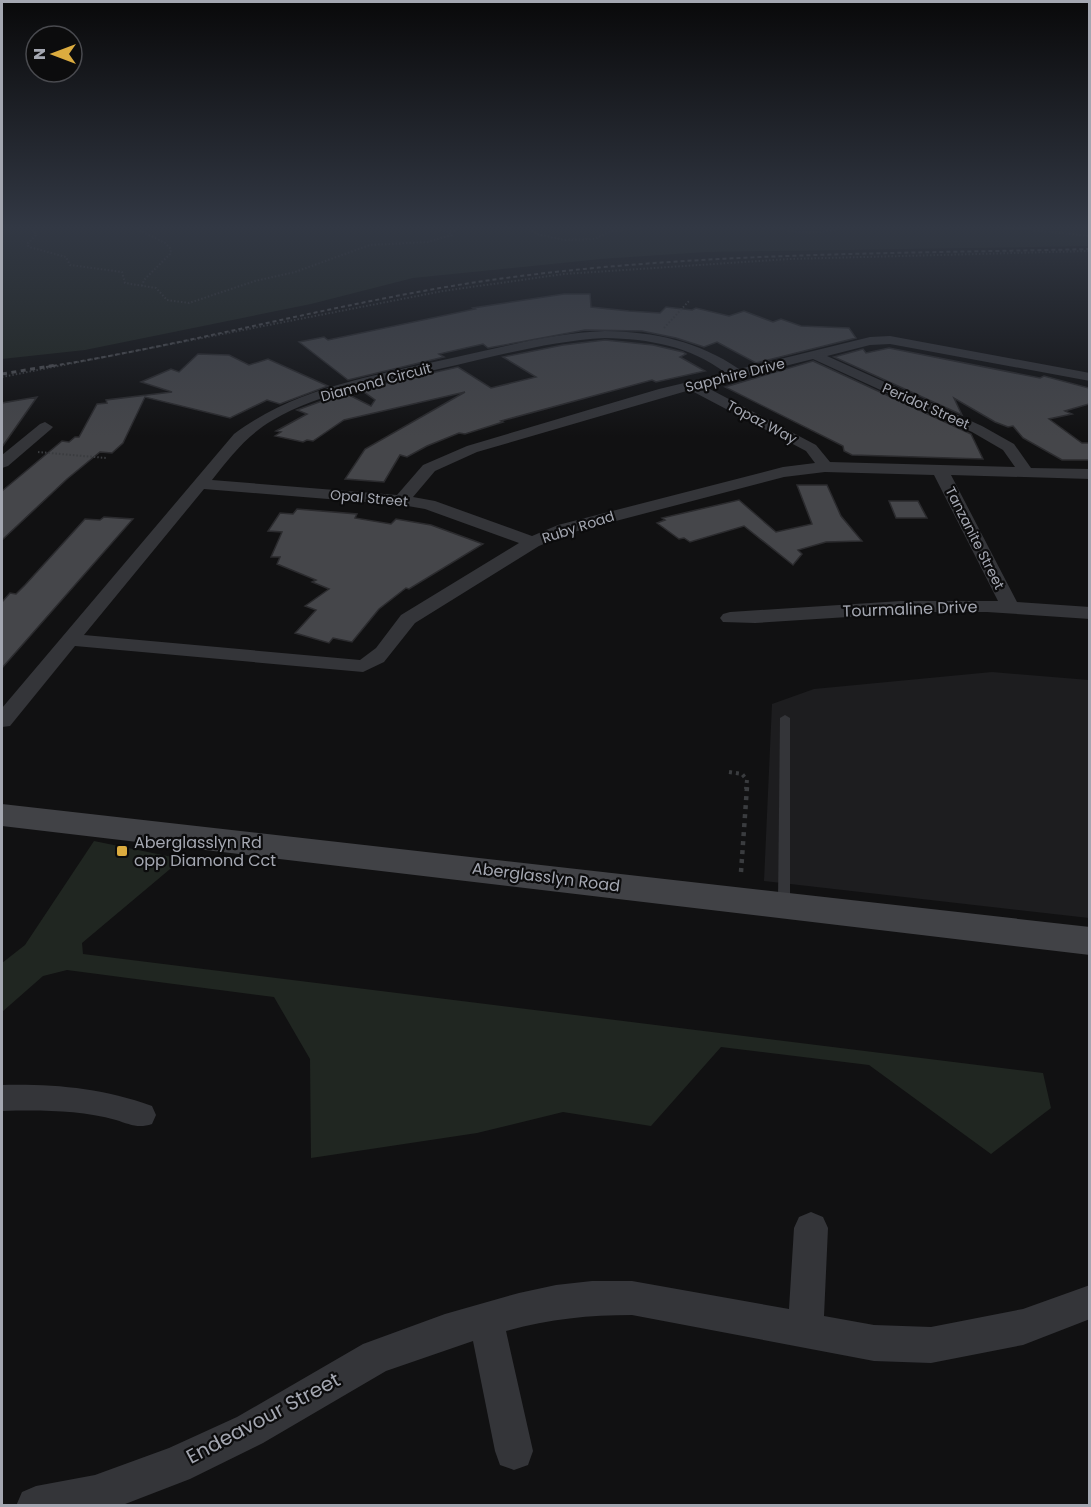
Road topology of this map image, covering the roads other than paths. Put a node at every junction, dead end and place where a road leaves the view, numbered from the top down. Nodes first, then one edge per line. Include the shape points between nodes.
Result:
1 (815, 355) junction
2 (737, 374) junction
3 (1089, 377) edge
4 (691, 386) junction
5 (45, 427) dead end
6 (2, 463) edge
7 (825, 467) junction
8 (940, 470) junction
9 (1026, 472) junction
10 (1089, 474) edge
11 (200, 484) junction
12 (402, 500) junction
13 (533, 542) junction
14 (1010, 607) junction
15 (1089, 613) edge
16 (730, 618) dead end
17 (70, 640) junction
18 (785, 718) dead end
19 (2, 721) edge
20 (2, 815) edge
21 (784, 904) junction
22 (1089, 941) edge
23 (2, 1098) edge
24 (141, 1115) dead end
25 (811, 1228) dead end
26 (1089, 1302) edge
27 (486, 1320) junction
28 (806, 1329) junction
29 (514, 1451) dead end
30 (36, 1506) edge

1 - 2 street, Sapphire Drive
1 - 3 street, Sapphire Drive via 890,340
1 - 9 street, Peridot Street via 977,429 1009,447
2 - 4 street, Sapphire Drive
2 - 11 street, Diamond Circuit via 714,357 655,338 595,334 550,340 352,385 274,412 239,437
4 - 7 street, Topaz Way via 811,448
4 - 12 street, Sapphire Drive via 611,406 456,455 429,468
5 - 6 street
7 - 8 street, Ruby Road
7 - 13 street, Ruby Road via 753,479 587,522
8 - 9 street, Ruby Road
8 - 14 street, Tanzanite Street
9 - 10 street, Ruby Road
11 - 12 street, Opal Street
11 - 17 street, Diamond Circuit
12 - 13 street, Opal Street via 429,505
13 - 17 street, Ruby Road via 408,619 375,663 363,666
14 - 15 street, Tourmaline Drive
14 - 16 street, Tourmaline Drive via 926,606
17 - 19 street, Diamond Circuit
18 - 21 lane
20 - 21 main road, Aberglasslyn Road
21 - 22 main road, Aberglasslyn Road
23 - 24 street via 81,1099
25 - 28 street
26 - 28 street, Endeavour Street via 1023,1327 931,1345 874,1343
27 - 28 street, Endeavour Street via 556,1302 632,1298
27 - 29 street
27 - 30 street, Endeavour Street via 376,1357 250,1430 176,1465 95,1496

